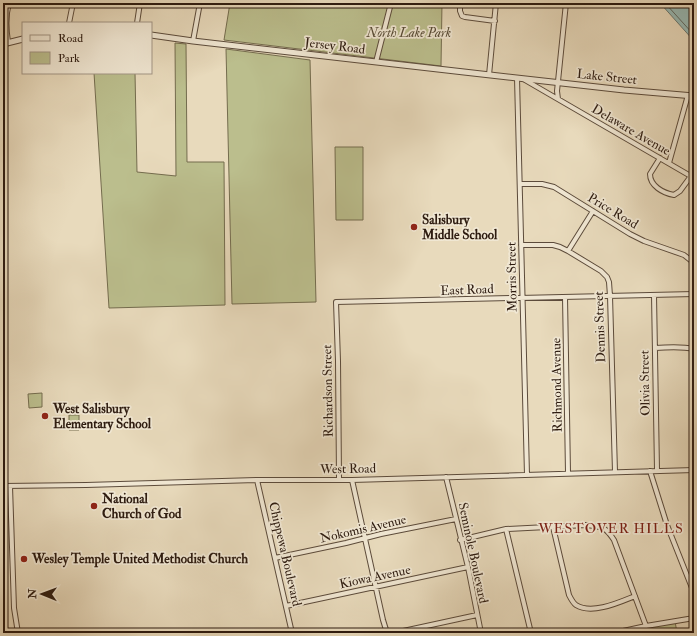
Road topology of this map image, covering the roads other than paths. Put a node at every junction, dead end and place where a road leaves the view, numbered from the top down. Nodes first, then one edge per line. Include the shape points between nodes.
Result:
1 (9, 3) edge
2 (73, 3) edge
3 (140, 3) edge
4 (200, 3) edge
5 (391, 3) edge
6 (460, 3) edge
7 (496, 3) edge
8 (566, 3) edge
9 (495, 21) junction
10 (69, 22) edge
11 (137, 22) edge
12 (152, 35) edge
13 (22, 39) edge
14 (193, 40) junction
15 (6, 43) edge
16 (376, 62) junction
17 (489, 75) junction
18 (517, 78) junction
19 (523, 79) junction
20 (558, 82) junction
21 (691, 96) edge
22 (558, 99) junction
23 (660, 158) junction
24 (669, 163) junction
25 (692, 177) edge
26 (520, 184) junction
27 (593, 211) junction
28 (521, 245) junction
29 (568, 251) junction
30 (694, 263) edge
31 (694, 294) edge
32 (654, 295) junction
33 (610, 296) junction
34 (565, 297) junction
35 (523, 298) junction
36 (336, 302) joint
37 (655, 348) junction
38 (694, 349) edge
39 (657, 470) junction
40 (694, 470) edge
41 (650, 471) junction
42 (615, 472) junction
43 (568, 473) junction
44 (527, 474) junction
45 (446, 477) junction
46 (339, 479) junction
47 (257, 480) junction
48 (352, 480) junction
49 (3, 486) edge
50 (10, 486) junction
51 (456, 519) junction
52 (553, 527) junction
53 (506, 529) junction
54 (365, 538) junction
55 (460, 540) junction
56 (275, 558) junction
57 (468, 567) junction
58 (376, 587) junction
59 (694, 593) edge
60 (635, 596) junction
61 (286, 606) junction
62 (477, 614) junction
63 (694, 618) edge
64 (646, 626) junction
65 (18, 633) edge
66 (292, 633) edge
67 (387, 633) edge
68 (394, 633) edge
69 (481, 633) edge
70 (531, 633) edge
71 (614, 633) edge

1 - 15 street via 6,14
2 - 10 street
3 - 11 street
4 - 14 street
5 - 16 street
6 - 9 street via 462,16
7 - 9 street
8 - 20 street
9 - 17 street
12 - 14 street, Jersey Road
13 - 15 street
14 - 16 street, Jersey Road
16 - 17 street, Jersey Road
17 - 18 street, Jersey Road
18 - 19 street, Lake Street
18 - 26 street, Morris Street
19 - 20 street, Lake Street
19 - 22 street, Delaware Avenue
20 - 21 street, Lake Street
20 - 22 street
21 - 24 street
22 - 23 street, Delaware Avenue
23 - 24 street, Delaware Avenue
23 - 25 street via 650,177 654,186 660,190 674,195
24 - 25 street, Delaware Avenue
26 - 27 street, Price Road via 549,185
26 - 28 street, Morris Street
27 - 29 street
27 - 30 street, Price Road via 636,237 684,255
28 - 29 street, Dennis Street via 553,245
28 - 35 street, Morris Street
29 - 33 street, Dennis Street via 607,277
31 - 32 street, East Road
32 - 33 street, East Road
32 - 37 street, Olivia Street
33 - 34 street, East Road
33 - 42 street, Dennis Street
34 - 35 street, East Road
34 - 43 street, Richmond Avenue
35 - 36 street, East Road
35 - 44 street, Morris Street
36 - 46 street, Richardson Street
37 - 38 street
37 - 39 street, Olivia Street
39 - 40 street, West Road
39 - 41 street, West Road
41 - 42 street, West Road
41 - 59 street via 667,525
42 - 43 street, West Road
43 - 44 street, West Road
44 - 45 street, West Road
45 - 48 street, West Road
45 - 51 street, Seminole Boulevard
46 - 47 street, West Road
46 - 48 street, West Road
47 - 50 street, West Road
47 - 56 street, Chippewa Boulevard
48 - 54 street
49 - 50 street, West Road
50 - 65 street via 14,608
51 - 54 street, Nokomis Avenue
51 - 55 street, Seminole Boulevard
52 - 53 street
52 - 60 street via 586,525 604,528 609,532
52 - 60 street via 569,595 576,605 586,609 599,608
53 - 55 street
53 - 70 street
54 - 56 street, Nokomis Avenue
54 - 58 street
55 - 57 street, Seminole Boulevard
56 - 61 street, Chippewa Boulevard
57 - 58 street, Kiowa Avenue
57 - 62 street, Seminole Boulevard
58 - 61 street, Kiowa Avenue
58 - 67 street
60 - 64 street
61 - 66 street, Chippewa Boulevard
62 - 68 street
62 - 69 street, Seminole Boulevard
63 - 64 street
64 - 71 street

